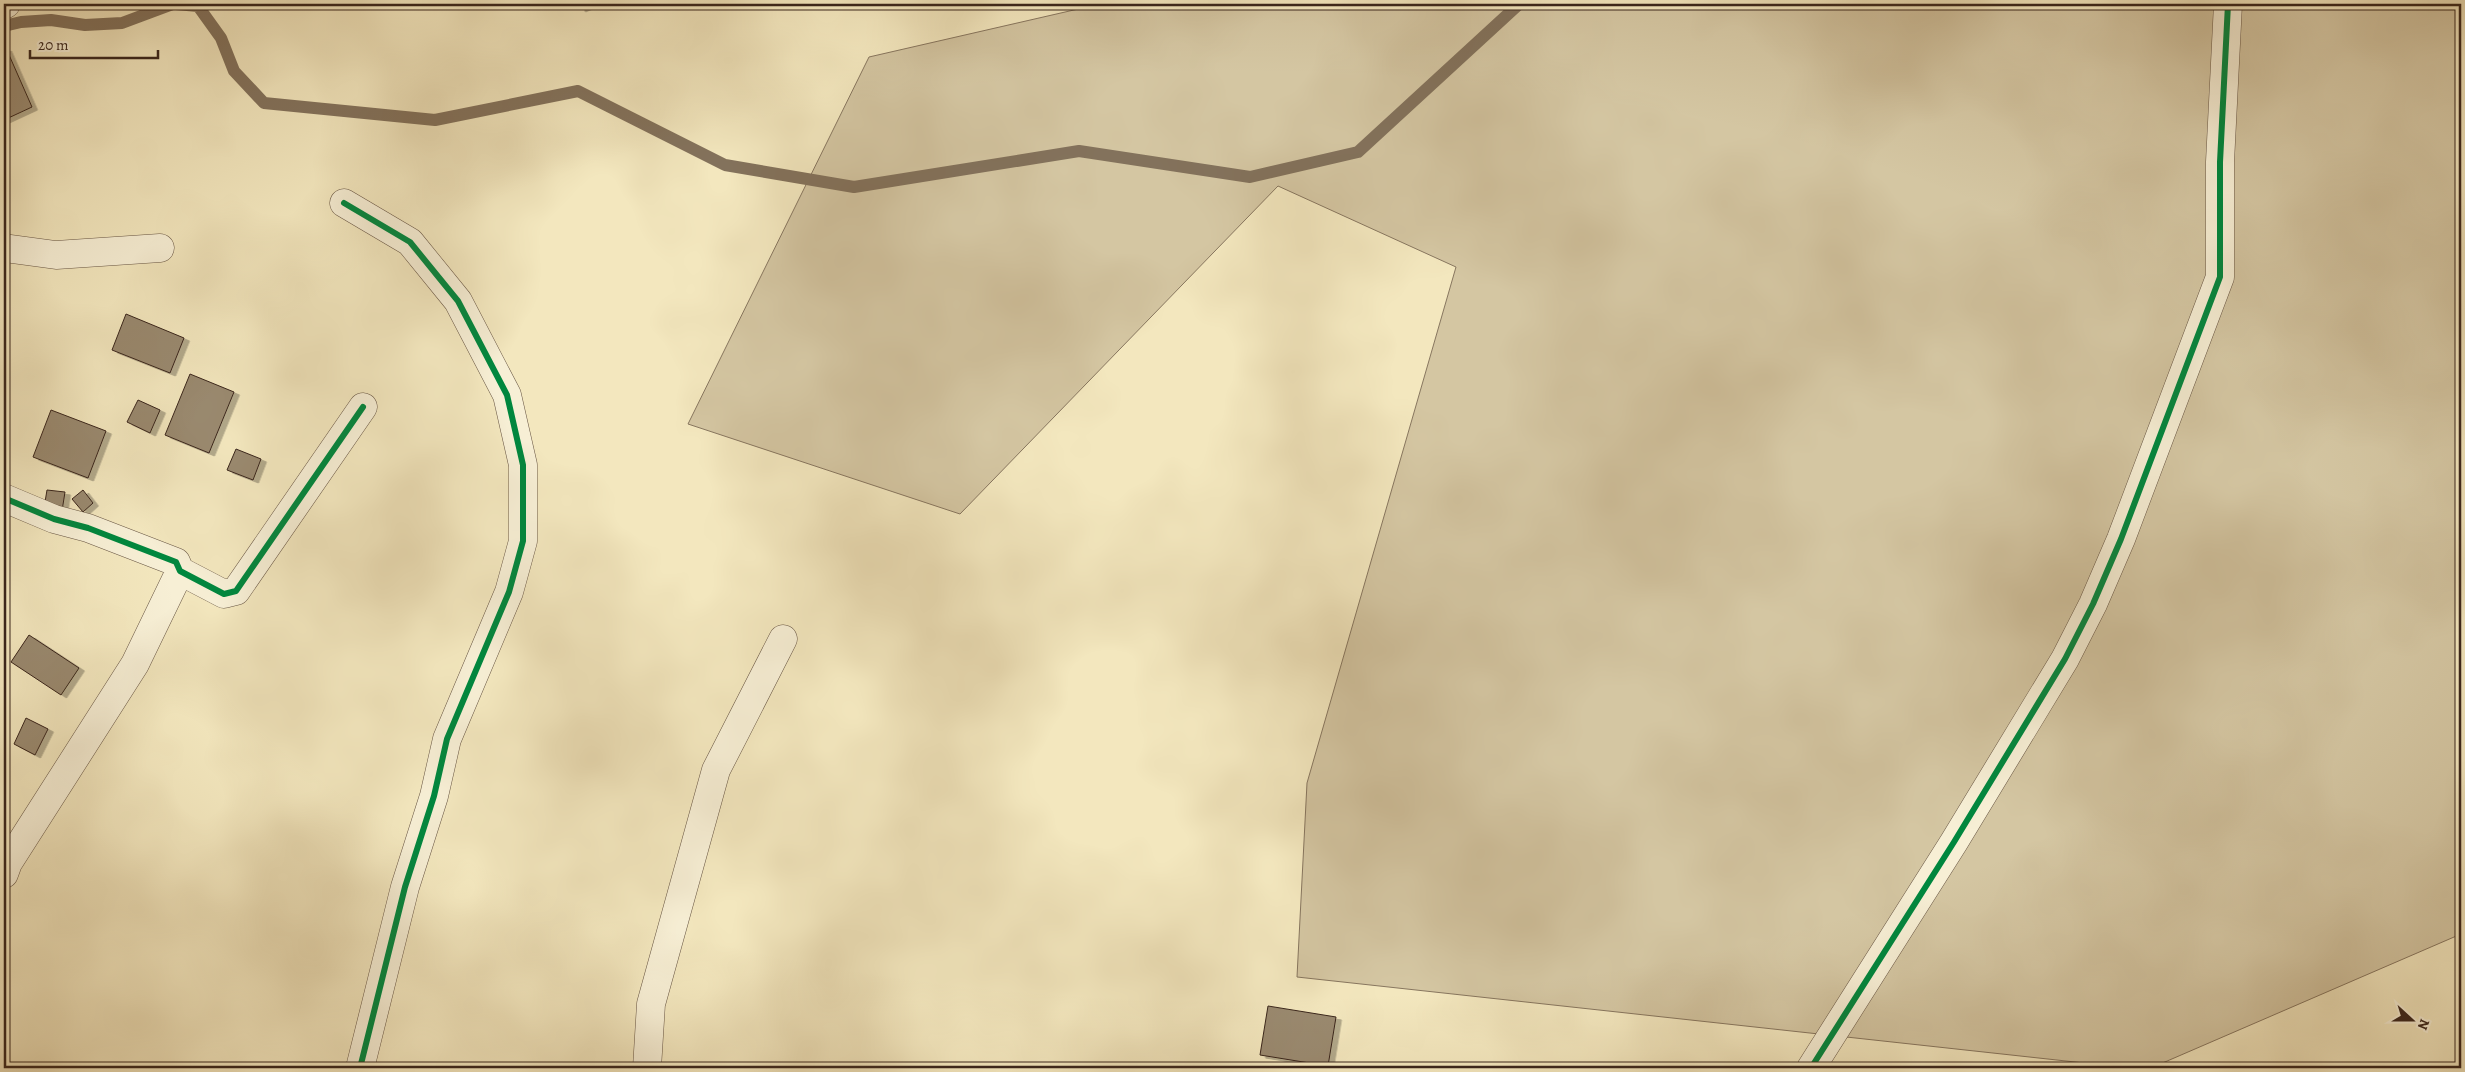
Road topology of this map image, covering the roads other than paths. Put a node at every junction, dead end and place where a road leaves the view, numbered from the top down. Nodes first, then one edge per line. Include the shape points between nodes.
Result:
1 (2228, 4) edge
2 (344, 203) dead end
3 (4, 248) edge
4 (160, 248) dead end
5 (363, 407) dead end
6 (4, 498) edge
7 (180, 571) junction
8 (783, 639) dead end
9 (4, 874) edge
10 (360, 1068) edge
11 (648, 1068) edge
12 (1810, 1068) edge

1 - 12 street via 2220,162 2220,277 2121,539 2065,659 1954,842
2 - 10 street via 410,242 458,301 506,395 523,465 523,541 509,592 447,739 434,796 388,950
3 - 4 street via 56,255
5 - 7 street via 236,591 224,594
6 - 7 street via 176,562
7 - 9 street via 135,664 85,739
8 - 11 street via 716,770 651,1004

